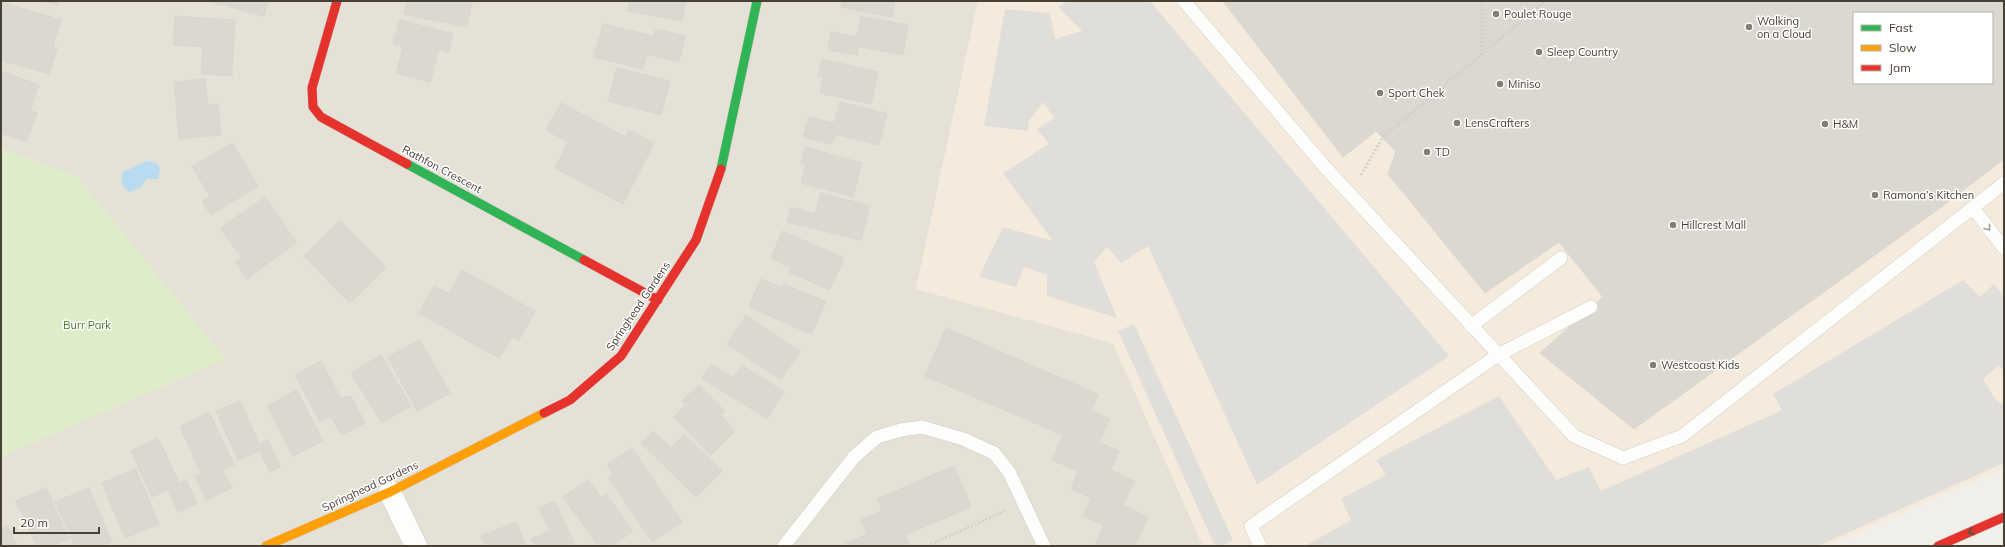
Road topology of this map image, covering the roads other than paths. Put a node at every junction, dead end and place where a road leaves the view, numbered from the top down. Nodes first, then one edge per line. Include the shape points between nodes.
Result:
1 (337, 1) edge
2 (757, 1) edge
3 (1184, 1) edge
4 (2004, 184) edge
5 (1973, 208) junction
6 (2004, 248) edge
7 (1561, 258) dead end
8 (658, 300) junction
9 (1591, 307) dead end
10 (1471, 326) junction
11 (1498, 355) junction
12 (390, 492) junction
13 (2004, 517) edge
14 (266, 546) edge
15 (416, 546) edge
16 (784, 546) edge
17 (1044, 546) edge
18 (1260, 546) edge
19 (1938, 546) edge

1 - 8 street, Rathfon Crescent via 312,88 313,107 321,117
2 - 8 street, Springhead Gardens via 721,171 696,240
3 - 10 lane via 1350,194
4 - 5 lane
5 -> 6 lane
5 - 11 lane via 1682,436 1623,458 1574,436
7 - 10 lane
8 - 12 street, Springhead Gardens via 621,356 570,400
9 - 11 lane
10 - 11 lane
11 - 18 lane via 1251,526
12 - 14 street, Springhead Gardens
12 - 15 street
13 -> 19 street
16 - 17 lane via 854,457 877,437 922,427 963,439 994,453 1009,472

